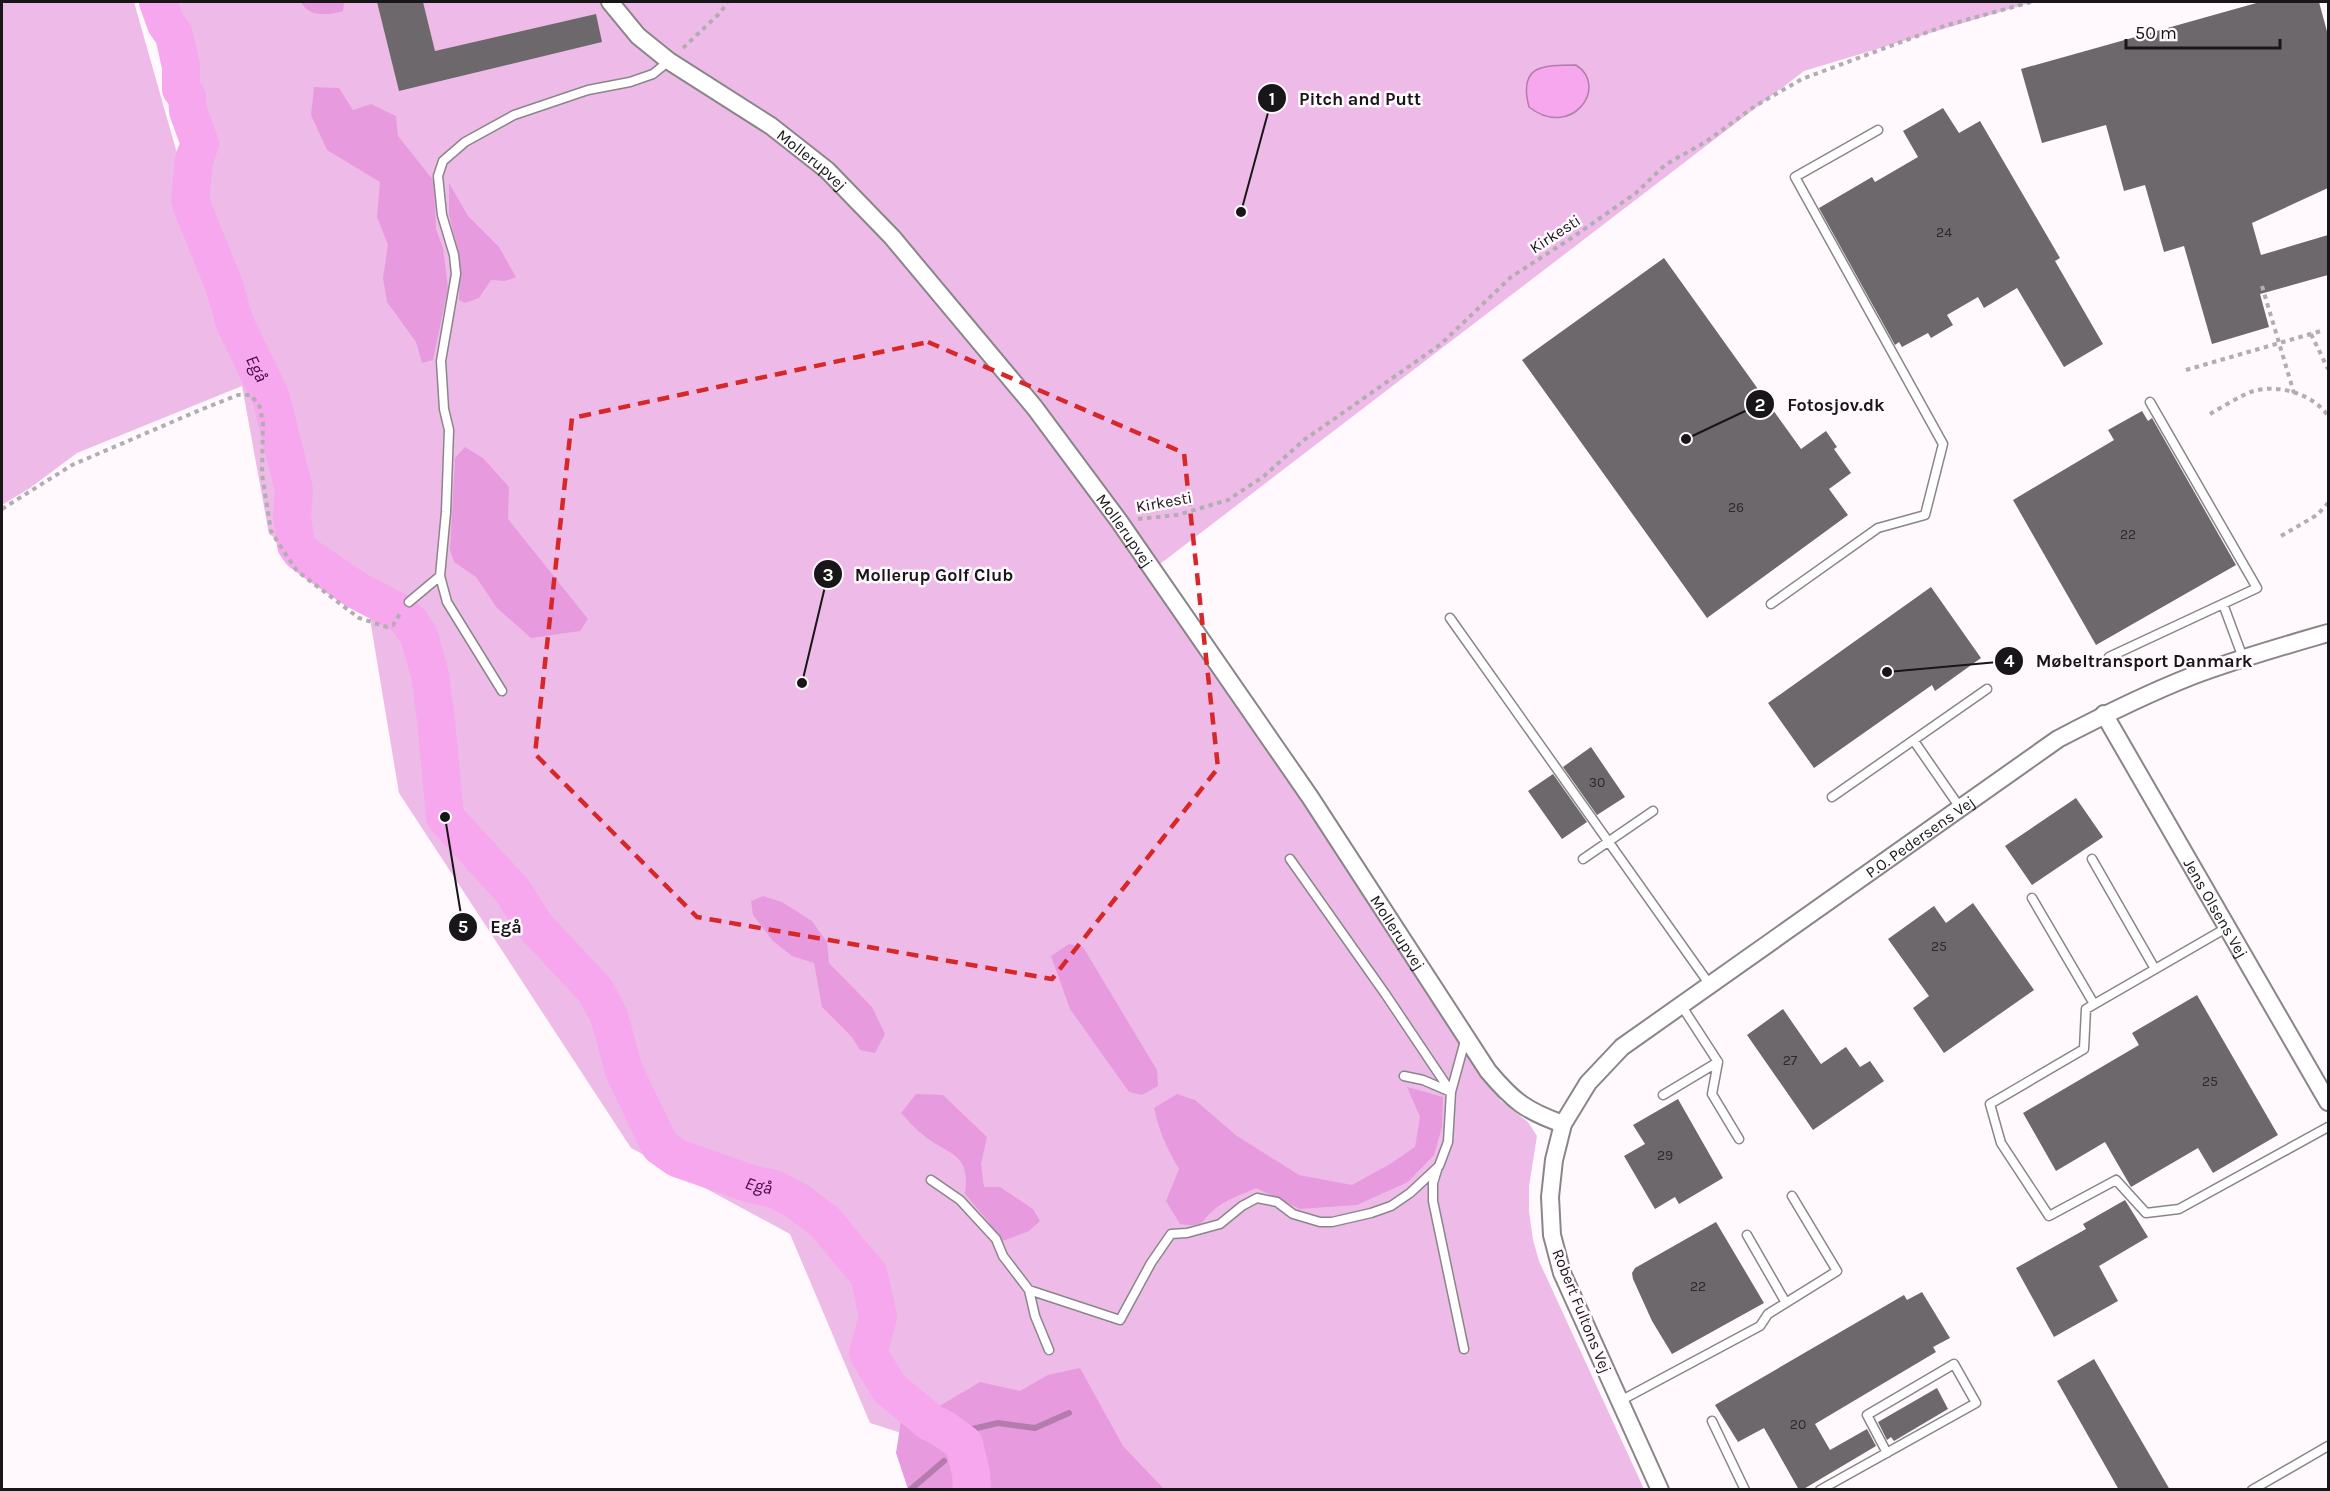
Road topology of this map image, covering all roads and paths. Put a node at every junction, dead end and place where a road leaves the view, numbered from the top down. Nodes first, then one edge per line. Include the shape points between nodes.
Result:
1 (610, 2) edge
2 (728, 2) edge
3 (2031, 2) edge
4 (669, 61) junction
5 (1878, 130) dead end
6 (2262, 286) dead end
7 (2321, 331) dead end
8 (2311, 334) junction
9 (2278, 344) junction
10 (2328, 369) edge
11 (2186, 370) dead end
12 (2294, 393) junction
13 (2150, 402) dead end
14 (2327, 409) edge
15 (2210, 414) dead end
16 (2328, 416) edge
17 (2328, 502) edge
18 (2, 509) edge
19 (1119, 521) junction
20 (2281, 536) dead end
21 (440, 576) junction
22 (409, 602) dead end
23 (1771, 604) dead end
24 (2223, 604) junction
25 (1450, 618) dead end
26 (393, 625) dead end
27 (2328, 633) edge
28 (2109, 657) dead end
29 (2243, 658) junction
30 (1987, 689) dead end
31 (502, 691) dead end
32 (2104, 714) junction
33 (1914, 741) junction
34 (1832, 797) dead end
35 (1961, 809) junction
36 (1653, 811) dead end
37 (1608, 842) junction
38 (1290, 859) dead end
39 (1583, 859) dead end
40 (2092, 859) dead end
41 (2032, 898) dead end
42 (2228, 927) junction
43 (2155, 969) junction
44 (1710, 985) junction
45 (2094, 1004) junction
46 (1681, 1005) junction
47 (1466, 1038) junction
48 (1718, 1062) junction
49 (1404, 1076) dead end
50 (1451, 1092) junction
51 (1663, 1095) dead end
52 (2328, 1102) edge
53 (1563, 1124) junction
54 (2328, 1127) edge
55 (1739, 1138) dead end
56 (1438, 1166) junction
57 (931, 1180) dead end
58 (1792, 1196) dead end
59 (1747, 1235) dead end
60 (1029, 1290) junction
61 (1786, 1303) junction
62 (1464, 1349) dead end
63 (1049, 1350) dead end
64 (1620, 1401) junction
65 (1712, 1420) dead end
66 (2328, 1446) edge
67 (1887, 1453) junction
68 (1660, 1490) edge
69 (1745, 1490) edge
70 (1820, 1490) edge
71 (2252, 1490) edge

1 - 4 street, Mollerupvej via 638,36
2 - 4 path
3 - 19 path, Kirkesti via 1944,26 1802,79 1665,165 1636,193 1511,277 1441,344 1304,440 1264,476 1228,500 1177,516
4 - 19 street, Mollerupvej via 771,126 827,170 892,237 1035,408
4 - 21 lane via 654,74 578,93 514,115 465,142 443,161 438,194 456,274 441,361 449,430
5 - 23 lane via 1795,177 1943,444 1925,515 1878,528
6 - 9 path
7 - 8 path
8 - 9 path
8 - 10 path
9 - 11 path
9 - 12 path
12 - 14 path
12 - 15 path via 2276,389 2250,392
13 - 24 lane via 2257,588
14 - 16 path
17 - 20 path via 2317,515
18 - 26 path via 72,465 238,395 251,395 260,407 262,474 271,531 279,544 297,571 359,618 387,627
19 - 47 street, Mollerupvej via 1310,797
21 - 22 lane
21 - 31 lane via 447,602
24 - 28 lane
24 - 29 lane
25 - 37 lane
27 - 29 street, P.O. Pedersens Vej
29 - 32 street, P.O. Pedersens Vej
30 - 33 lane
32 - 35 street, P.O. Pedersens Vej via 2058,739
32 - 42 street, Jens Olsens Vej
33 - 34 lane
33 - 35 lane
35 - 44 street, P.O. Pedersens Vej
36 - 37 lane
37 - 39 lane
37 - 44 lane
38 - 50 lane
40 - 43 lane
41 - 45 lane
42 - 43 lane
42 - 52 street, Jens Olsens Vej
43 - 45 lane
44 - 46 street, P.O. Pedersens Vej
45 - 54 lane via 2086,1009 2084,1049 1990,1104 2001,1143 2049,1216 2116,1180 2146,1213 2179,1209
46 - 48 lane
46 - 53 street, P.O. Pedersens Vej via 1622,1047 1588,1083
47 - 50 lane
47 - 53 street, Mollerupvej via 1488,1071 1518,1103
48 - 51 lane
48 - 55 lane via 1712,1094
49 - 50 lane
50 - 56 lane via 1448,1142
53 - 64 street, Robert Fultons Vej via 1550,1197 1552,1235 1562,1272
56 - 60 lane via 1410,1193 1371,1213 1320,1222 1293,1214 1276,1202 1257,1198 1220,1224 1171,1234 1120,1320
56 - 62 lane via 1433,1201
57 - 60 lane via 960,1200 983,1223
58 - 61 lane via 1837,1271
59 - 61 lane
60 - 63 lane
61 - 64 lane via 1768,1314 1760,1326
64 - 68 street, Robert Fultons Vej
65 - 69 lane
66 - 71 lane
67 - 67 lane via 1976,1403 1954,1364 1867,1415
67 - 70 lane

